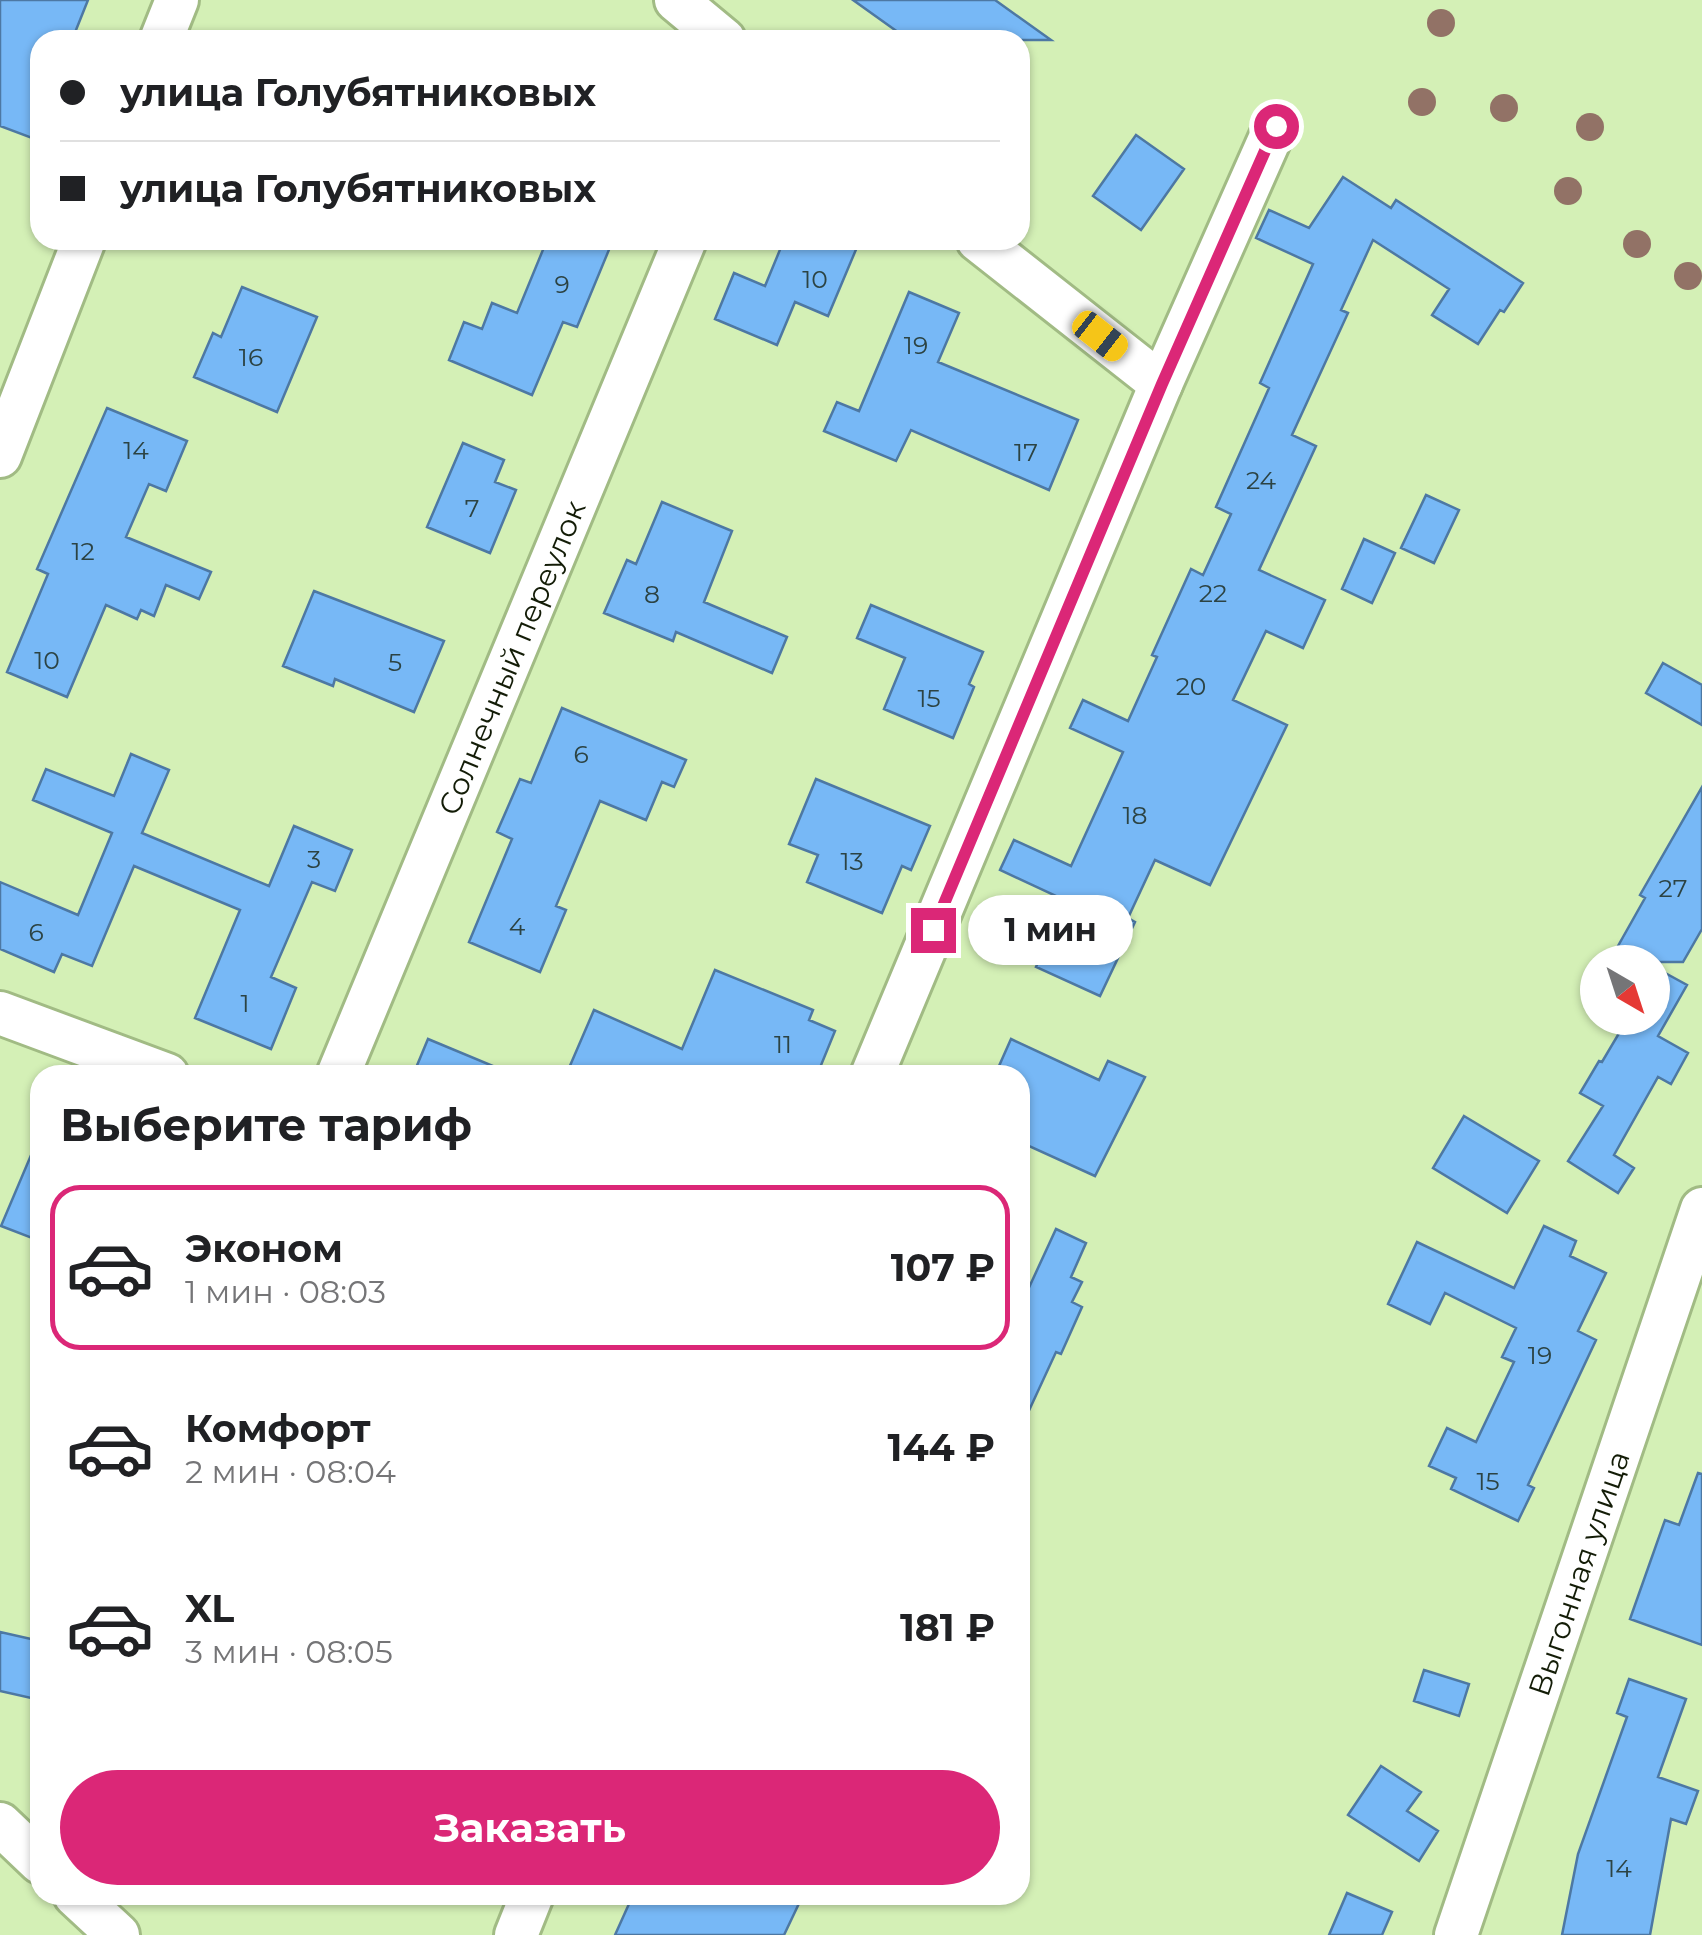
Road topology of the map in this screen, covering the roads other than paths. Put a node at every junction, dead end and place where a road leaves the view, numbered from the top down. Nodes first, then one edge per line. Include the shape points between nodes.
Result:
1 (177, 0) edge
2 (676, 0) edge
3 (166, 30) edge
4 (712, 30) edge
5 (1276, 126) dead end
6 (80, 250) edge
7 (681, 250) edge
8 (991, 250) edge
9 (1162, 384) junction
10 (0, 456) edge
11 (0, 1013) edge
12 (140, 1065) edge
13 (342, 1065) edge
14 (876, 1065) edge
15 (1702, 1209) edge
16 (0, 1824) edge
17 (30, 1852) edge
18 (86, 1905) edge
19 (528, 1905) edge
20 (118, 1935) edge
21 (516, 1935) edge
22 (1456, 1935) edge

1 - 3 street
2 - 4 street
5 - 9 street
6 - 10 street
7 - 13 street, Солнечный переулок
8 - 9 street
9 - 14 street
11 - 12 street
15 - 22 street, Выгонная улица
16 - 17 street
18 - 20 street
19 - 21 street

